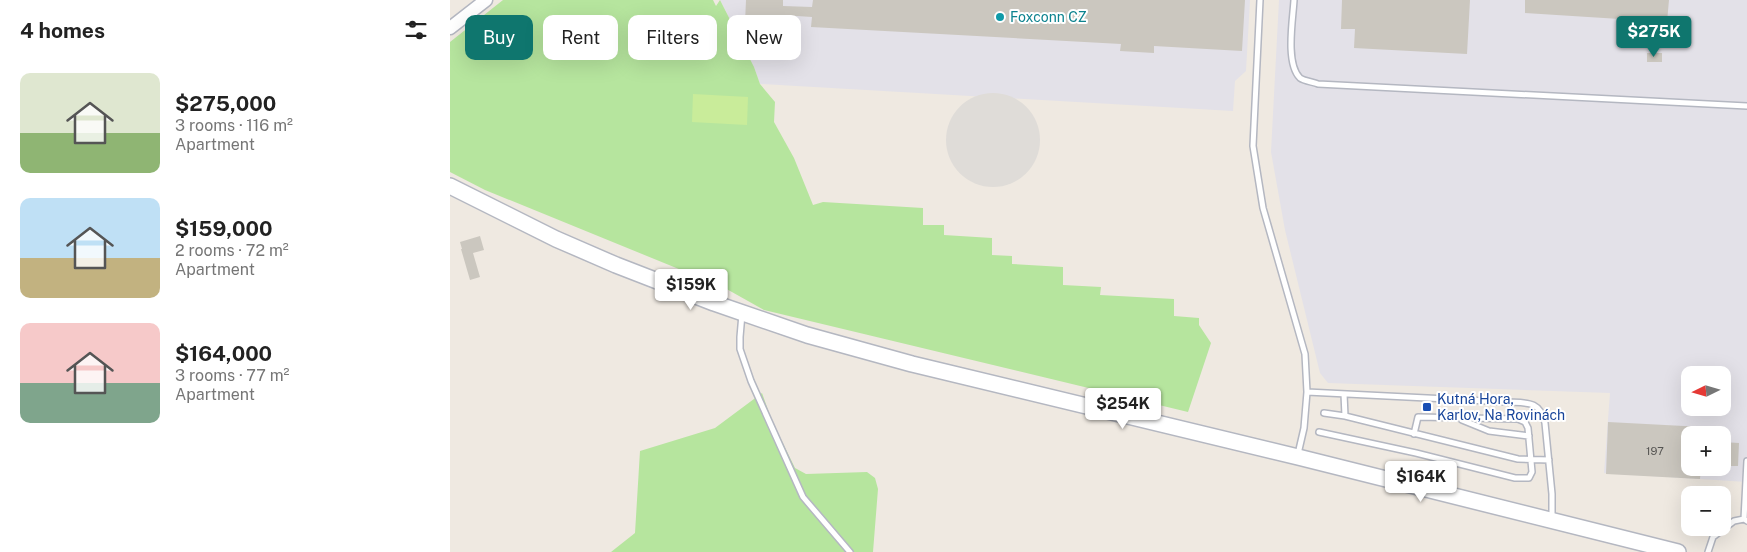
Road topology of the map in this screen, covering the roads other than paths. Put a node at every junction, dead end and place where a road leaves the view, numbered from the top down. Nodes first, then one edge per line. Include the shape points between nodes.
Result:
1 (486, 0) edge
2 (1260, 0) edge
3 (1294, 0) edge
4 (450, 28) edge
5 (1747, 106) edge
6 (450, 186) edge
7 (742, 314) junction
8 (1307, 392) junction
9 (1344, 394) junction
10 (1324, 412) dead end
11 (1345, 416) junction
12 (1458, 419) junction
13 (1319, 432) dead end
14 (1414, 434) junction
15 (1529, 436) junction
16 (1298, 457) junction
17 (1532, 460) junction
18 (1549, 460) junction
19 (1747, 461) edge
20 (1552, 520) junction
21 (1745, 520) edge
22 (850, 552) edge
23 (1678, 552) edge
24 (1708, 552) edge

1 - 4 street
2 - 8 lane via 1254,156 1263,208 1305,354
3 - 5 lane via 1294,69 1301,79 1318,84
6 - 7 main road via 581,250
7 - 16 main road via 912,364
7 - 22 lane via 740,349 803,497
8 - 9 lane
8 - 16 lane
9 - 11 lane
9 - 18 lane via 1534,405 1544,416
10 - 11 lane
11 - 14 lane
12 - 14 lane via 1418,417
12 - 15 lane via 1489,431
12 - 15 lane via 1518,420 1527,424
13 - 17 lane via 1522,479 1531,475
14 - 17 lane
15 - 17 lane
16 - 20 main road
17 - 18 lane
18 - 20 lane
19 - 21 lane
20 - 23 main road
21 - 24 lane via 1734,521 1713,537

